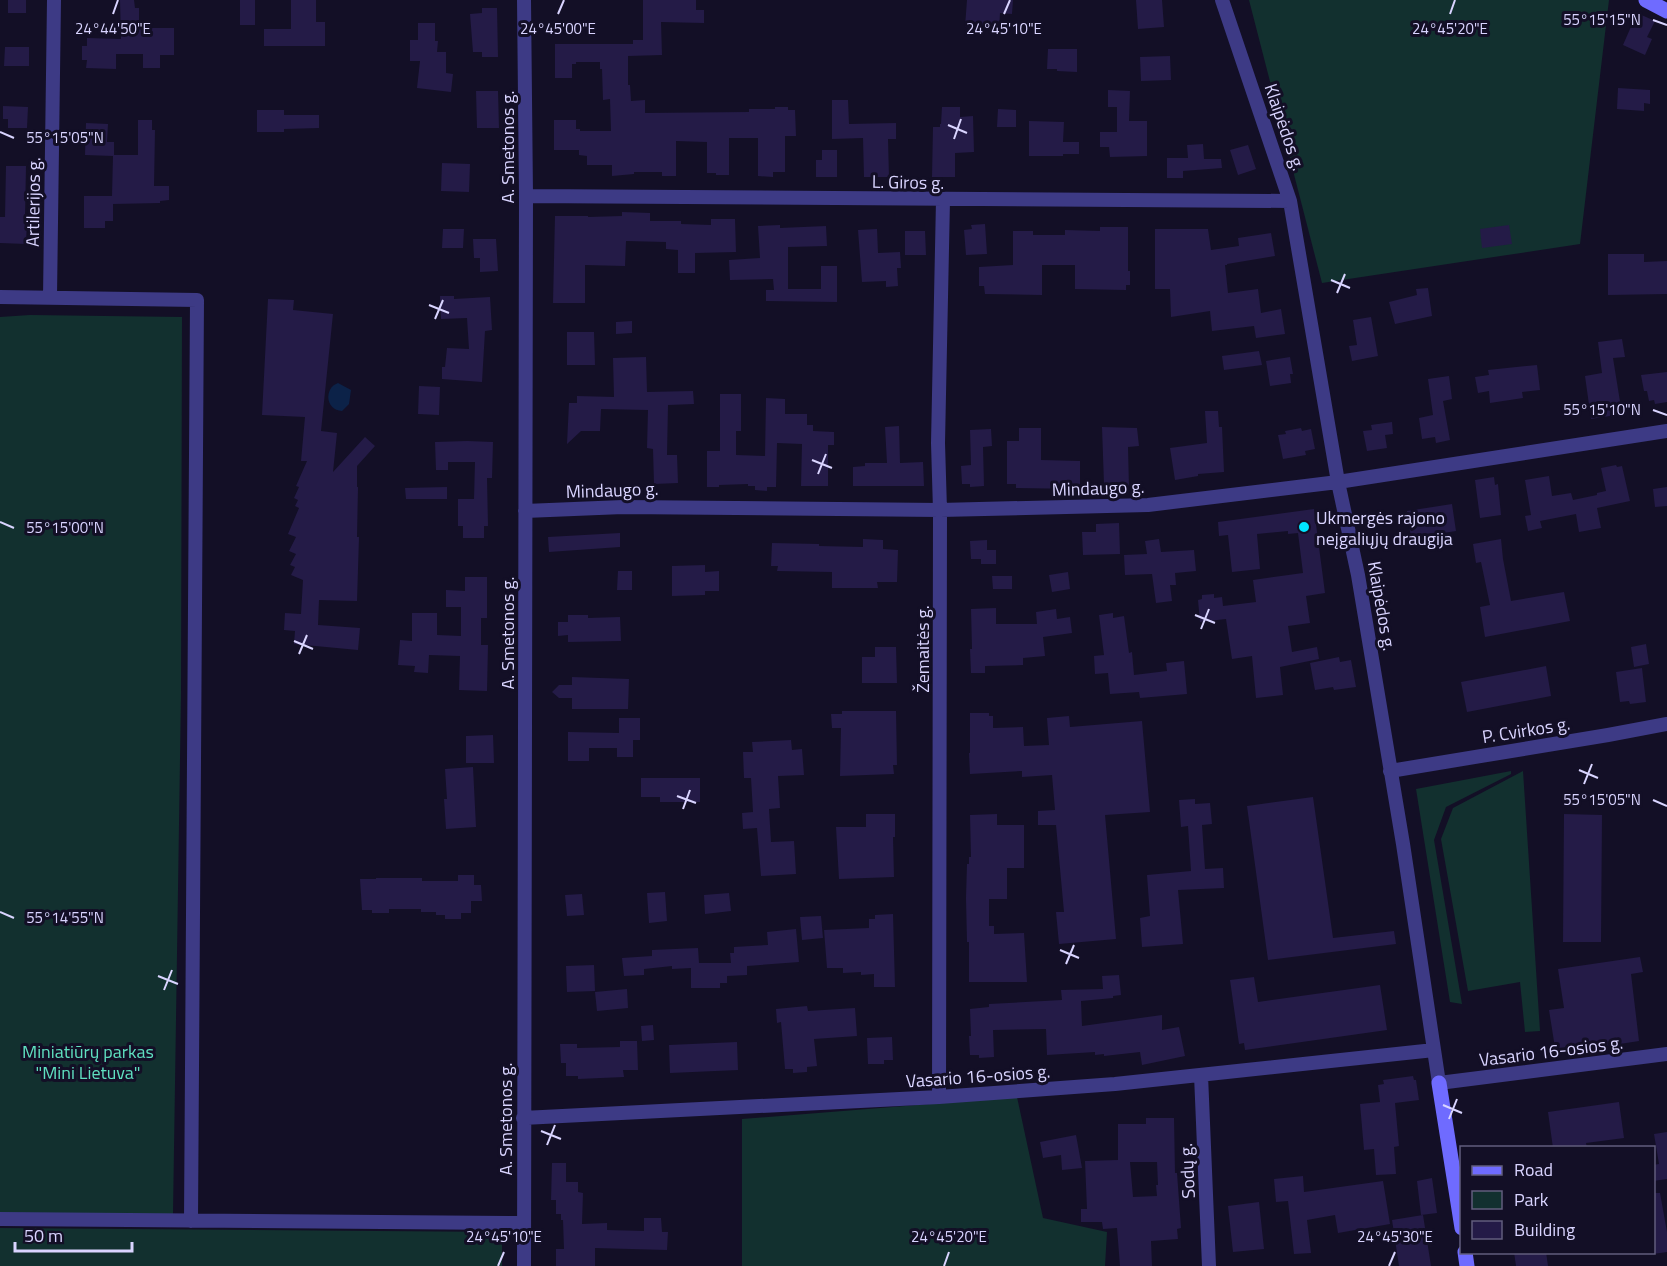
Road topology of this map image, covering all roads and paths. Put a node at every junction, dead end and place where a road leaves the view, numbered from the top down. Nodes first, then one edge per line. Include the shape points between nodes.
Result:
1 (54, 0) edge
2 (524, 0) edge
3 (1222, 0) edge
4 (1646, 0) edge
5 (1667, 10) edge
6 (526, 196) junction
7 (943, 200) junction
8 (1290, 201) junction
9 (0, 297) edge
10 (50, 297) junction
11 (1667, 431) edge
12 (1338, 482) junction
13 (940, 510) junction
14 (525, 511) junction
15 (1667, 723) edge
16 (1390, 771) junction
17 (1434, 1050) junction
18 (1667, 1054) edge
19 (1201, 1075) junction
20 (1439, 1083) junction
21 (939, 1097) junction
22 (524, 1118) junction
23 (0, 1219) edge
24 (191, 1221) junction
25 (1460, 1221) edge
26 (523, 1223) junction
27 (524, 1266) edge
28 (1209, 1266) edge

1 - 10 street, Artilerijos g.
2 - 6 street, A. Smetonos g.
3 - 8 street, Klaipėdos g.
4 - 5 street
6 - 7 street, L. Giros g.
6 - 14 street, A. Smetonos g.
7 - 8 street, L. Giros g.
7 - 13 street, Žemaitės g.
8 - 12 street, Klaipėdos g.
9 - 10 street
10 - 24 street via 198,300
11 - 12 street, Mindaugo g.
12 - 13 street, Mindaugo g. via 1148,506
12 - 16 street, Klaipėdos g. via 1358,575
13 - 14 street, Mindaugo g. via 623,507
13 - 21 street, Žemaitės g.
14 - 22 street, A. Smetonos g.
15 - 16 street, P. Cvirkos g.
16 - 17 street, Klaipėdos g.
17 - 19 street, Vasario 16-osios g.
17 - 20 street, Klaipėdos g.
18 - 20 street, Vasario 16-osios g.
19 - 21 street, Vasario 16-osios g.
19 - 28 street, Sodų g.
20 - 25 street, Klaipėdos g.
21 - 22 street, Vasario 16-osios g.
22 - 26 street, A. Smetonos g.
23 - 24 street
24 - 26 street
26 - 27 street, A. Smetonos g.

